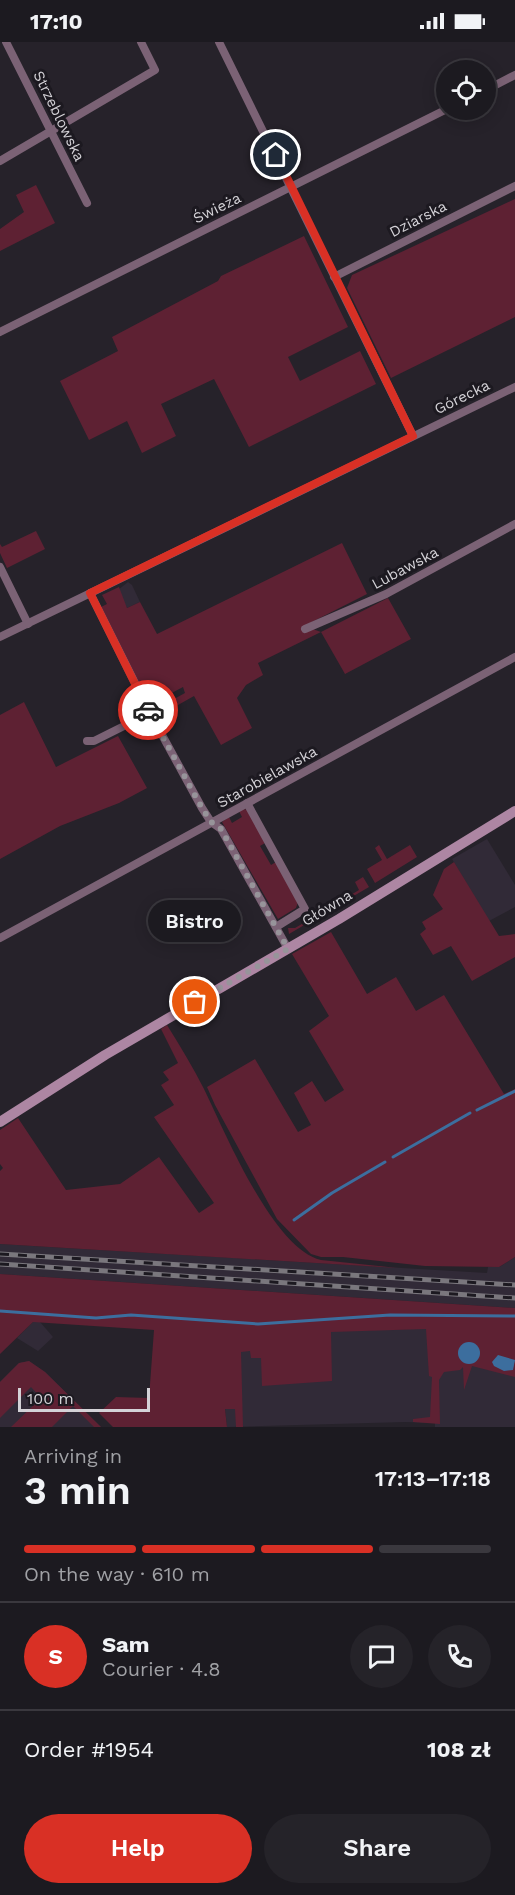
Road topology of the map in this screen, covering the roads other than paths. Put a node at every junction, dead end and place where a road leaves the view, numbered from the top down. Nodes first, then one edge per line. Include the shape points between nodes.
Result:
1 (6, 42) edge
2 (141, 42) edge
3 (221, 43) edge
4 (515, 75) edge
5 (496, 85) edge
6 (436, 114) edge
7 (50, 130) junction
8 (0, 161) edge
9 (515, 186) edge
10 (291, 187) junction
11 (87, 203) dead end
12 (334, 277) junction
13 (0, 332) edge
14 (515, 387) edge
15 (413, 436) junction
16 (515, 524) edge
17 (0, 567) edge
18 (90, 593) junction
19 (28, 624) junction
20 (305, 629) dead end
21 (0, 637) edge
22 (515, 657) edge
23 (150, 712) junction
24 (87, 741) dead end
25 (247, 803) junction
26 (515, 811) edge
27 (211, 822) junction
28 (276, 927) junction
29 (0, 938) edge
30 (288, 949) junction
31 (0, 1122) edge

1 - 7 street, Strzeblowska
2 - 7 street via 155,70
3 - 10 street
4 - 5 street
6 - 10 street, Świeża
7 - 8 street
7 - 11 street, Strzeblowska
9 - 12 street, Dziarska
10 - 12 street
10 - 13 street, Świeża
12 - 15 street
14 - 15 street, Górecka
15 - 18 street, Górecka
16 - 20 street, Lubawska via 386,594
17 - 19 street
18 - 19 street, Górecka
18 - 23 street
19 - 21 street, Górecka
22 - 25 street, Starobielawska
23 - 24 street
23 - 27 street
25 - 27 street, Starobielawska
25 - 28 street via 305,909
26 - 30 street, Główna
27 - 28 street via 221,829
27 - 29 street, Starobielawska
28 - 30 street
30 - 31 street, Główna via 113,1050

